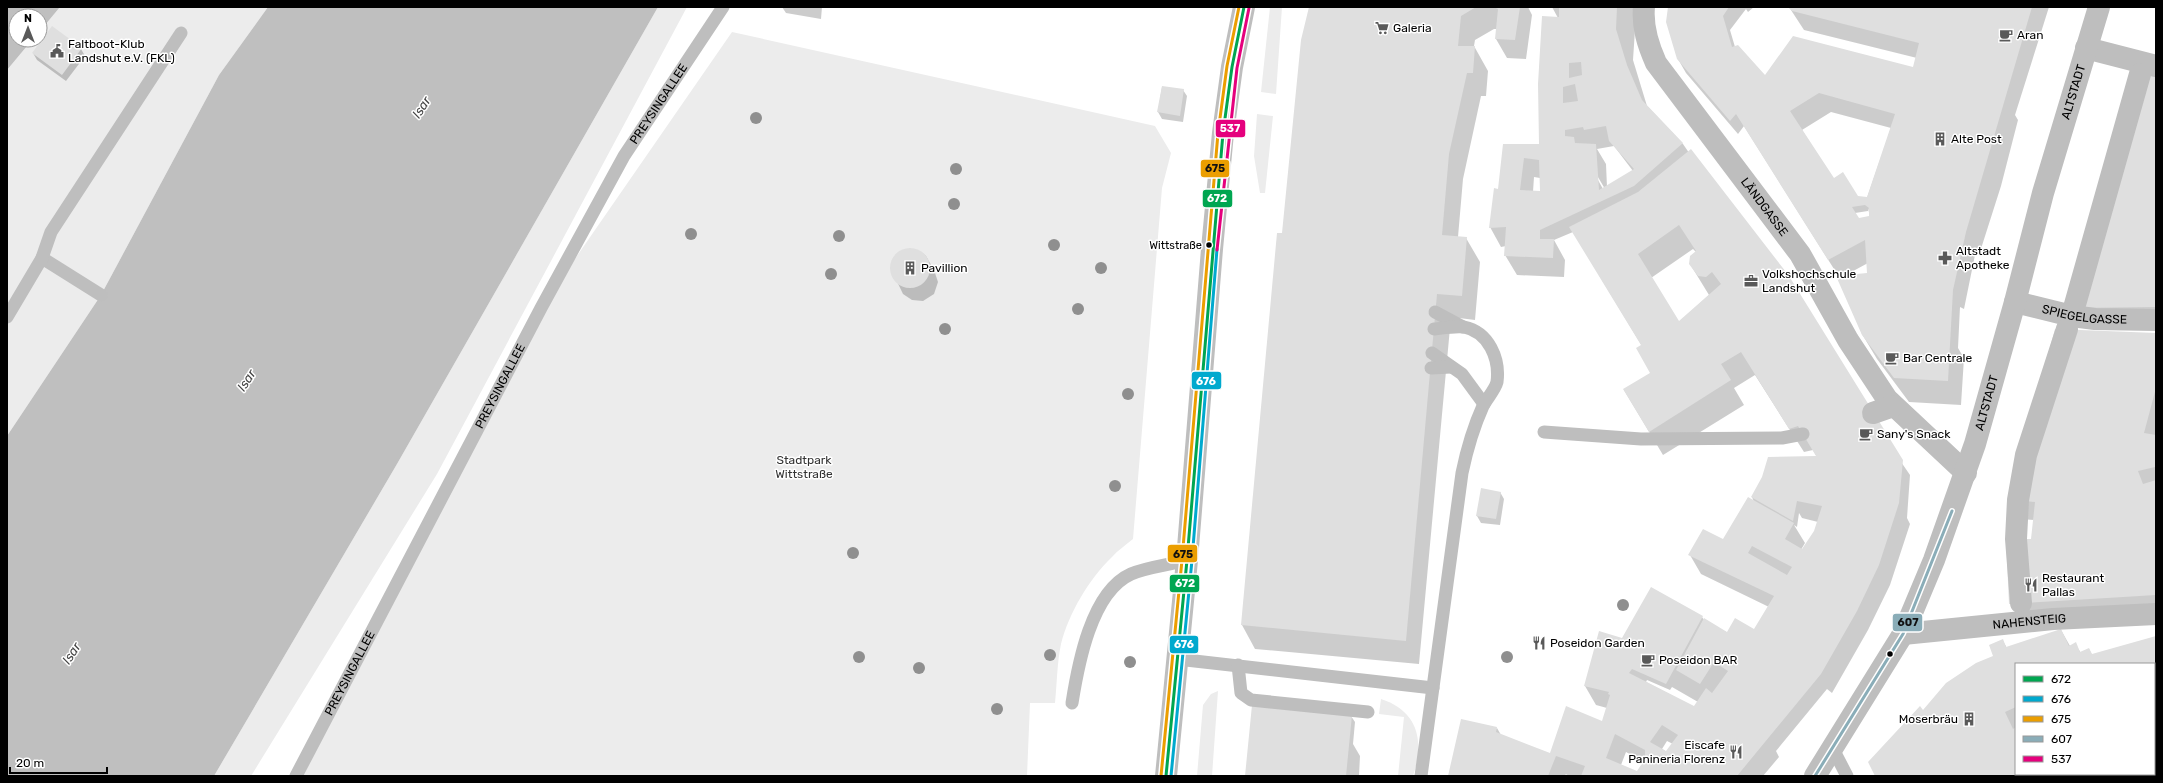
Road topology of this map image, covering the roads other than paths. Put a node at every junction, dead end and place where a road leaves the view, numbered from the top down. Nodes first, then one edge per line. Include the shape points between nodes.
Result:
1 (723, 7) edge
2 (1244, 7) edge
3 (1644, 7) edge
4 (2099, 7) edge
5 (181, 33) dead end
6 (2086, 48) junction
7 (2148, 70) edge
8 (42, 258) junction
9 (101, 295) dead end
10 (2015, 302) junction
11 (2074, 308) dead end
12 (1435, 312) dead end
13 (7, 317) edge
14 (2156, 320) edge
15 (1463, 327) junction
16 (1434, 329) dead end
17 (2067, 329) dead end
18 (1432, 353) dead end
19 (1451, 367) junction
20 (1430, 368) dead end
21 (1484, 404) junction
22 (1544, 432) dead end
23 (1803, 434) dead end
24 (1966, 473) junction
25 (1187, 560) junction
26 (2020, 603) dead end
27 (2156, 614) edge
28 (1903, 634) junction
29 (1177, 659) junction
30 (1238, 665) junction
31 (1433, 688) junction
32 (1072, 703) dead end
33 (1368, 712) dead end
34 (1833, 749) junction
35 (296, 776) edge
36 (1166, 776) edge
37 (1421, 776) edge
38 (1815, 776) edge
39 (1847, 776) edge

1 - 35 lane, PREYSINGALLEE via 624,156 541,308
2 - 25 street via 1232,67 1223,141
3 - 24 street, LÄNDGASSE via 1644,29 1656,63 1800,254 1883,410
4 - 6 street, ALTSTADT
5 - 8 lane via 51,232
6 - 7 street
6 - 10 street, ALTSTADT via 2043,193
7 - 11 street
8 - 9 lane
8 - 13 lane
10 - 14 street, SPIEGELGASSE via 2095,319
10 - 24 street, ALTSTADT
12 - 15 lane
15 - 16 lane
15 - 21 lane via 1486,340 1495,355 1497,384
17 - 26 street via 2026,455 2018,500 2016,539
18 - 19 lane
19 - 20 lane
19 - 21 lane via 1462,374
21 - 31 lane via 1472,433 1462,473
22 - 23 lane via 1641,439 1782,438
24 - 28 street, ALTSTADT
25 - 29 street
25 - 32 lane via 1131,574 1117,582 1100,607 1085,638
27 - 28 street, NAHENSTEIG via 2053,619
28 - 34 street, ALTSTADT
29 - 30 lane
29 - 36 street
30 - 31 lane
30 - 33 lane via 1240,693 1250,700
31 - 37 lane
34 - 38 street, ALTSTADT
34 - 39 lane

